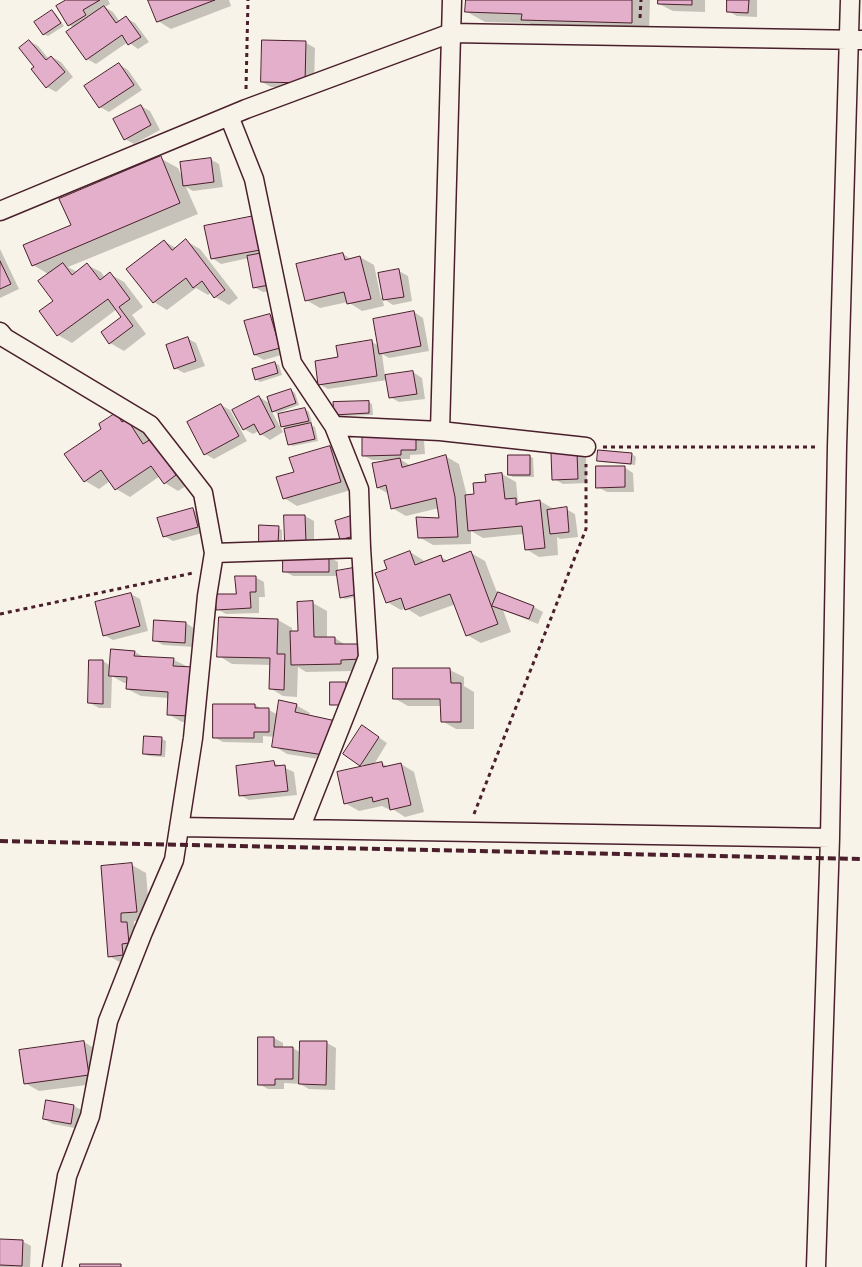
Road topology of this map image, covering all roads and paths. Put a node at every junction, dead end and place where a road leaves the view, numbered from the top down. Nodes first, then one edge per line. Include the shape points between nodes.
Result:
1 (248, 0) edge
2 (452, 0) edge
3 (850, 0) edge
4 (452, 33) junction
5 (856, 40) edge
6 (246, 109) junction
7 (229, 116) junction
8 (0, 211) edge
9 (0, 332) edge
10 (334, 426) junction
11 (440, 431) junction
12 (586, 447) junction
13 (837, 447) junction
14 (360, 548) junction
15 (213, 561) junction
16 (0, 614) edge
17 (179, 827) junction
18 (300, 829) junction
19 (467, 832) junction
20 (830, 838) junction
21 (52, 1267) edge
22 (816, 1267) edge

1 - 6 path
2 - 4 street
3 - 5 street
4 - 5 street
4 - 6 street
4 - 11 street
5 - 13 street
6 - 7 street
7 - 8 street
7 - 10 street via 254,179 292,363
9 - 15 street via 150,425 203,493
10 - 11 street
10 - 14 street via 359,489
11 - 12 street
12 - 13 path
12 - 19 path via 586,528
13 - 20 street
14 - 15 street
14 - 18 street via 368,657
15 - 16 path
15 - 17 street via 194,738
17 - 18 street
17 - 21 street via 174,860 108,1021 90,1116 67,1176
18 - 19 street
19 - 20 street
20 - 22 street

